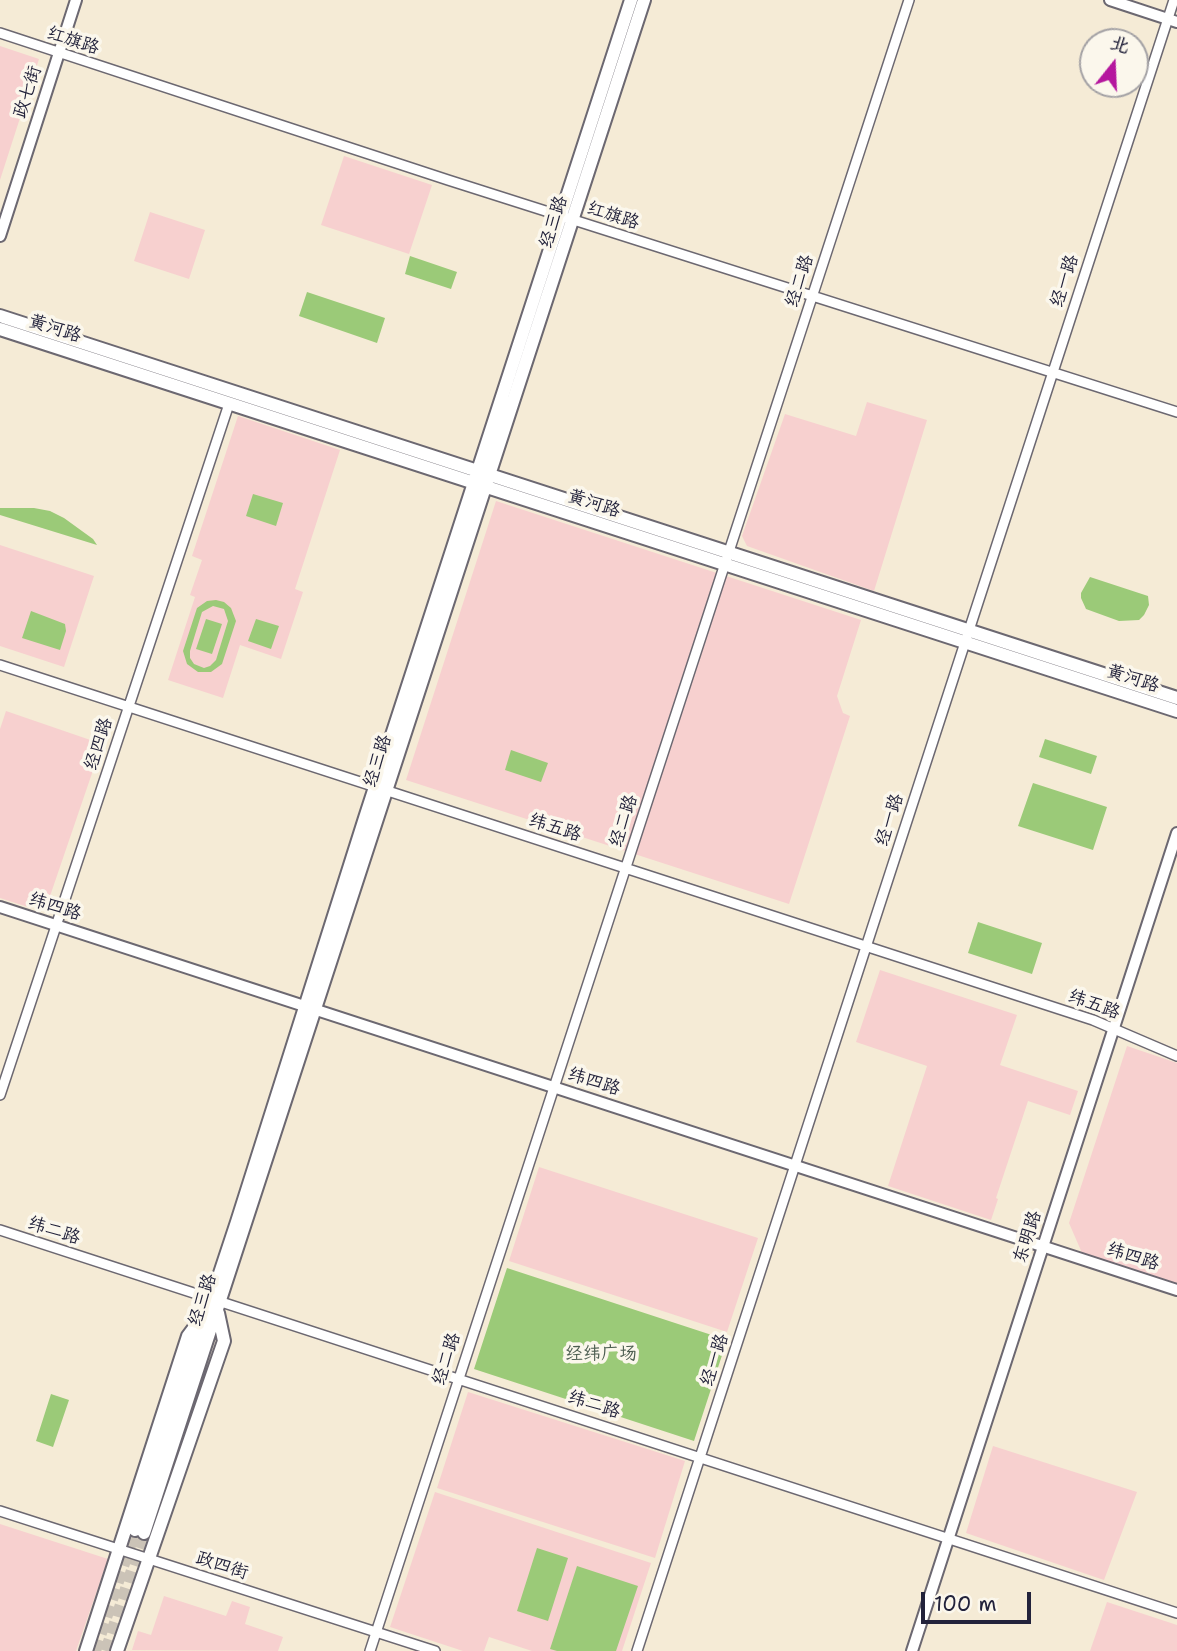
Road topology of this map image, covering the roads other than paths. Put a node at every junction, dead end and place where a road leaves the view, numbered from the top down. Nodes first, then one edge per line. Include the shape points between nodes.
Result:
1 (76, 0) edge
2 (631, 0) edge
3 (644, 0) edge
4 (909, 0) edge
5 (1110, 0) edge
6 (1174, 0) edge
7 (1172, 20) edge
8 (0, 33) edge
9 (59, 53) junction
10 (567, 218) junction
11 (0, 236) edge
12 (812, 296) junction
13 (0, 316) edge
14 (0, 330) edge
15 (1052, 372) junction
16 (229, 404) junction
17 (1177, 412) edge
18 (482, 479) junction
19 (726, 558) junction
20 (966, 636) junction
21 (0, 665) edge
22 (1177, 698) edge
23 (128, 706) junction
24 (1177, 711) edge
25 (381, 788) junction
26 (1177, 833) edge
27 (625, 867) junction
28 (0, 907) edge
29 (55, 925) junction
30 (866, 946) junction
31 (310, 1008) junction
32 (1113, 1029) junction
33 (1177, 1056) edge
34 (553, 1087) junction
35 (0, 1095) edge
36 (795, 1165) junction
37 (0, 1230) edge
38 (1043, 1246) junction
39 (1177, 1290) edge
40 (215, 1305) junction
41 (458, 1378) junction
42 (700, 1456) junction
43 (0, 1511) edge
44 (139, 1532) tunnel mouth
45 (948, 1537) junction
46 (119, 1550) junction
47 (149, 1559) junction
48 (1177, 1613) edge
49 (376, 1632) junction
50 (86, 1651) edge
51 (117, 1651) edge
52 (370, 1651) edge
53 (435, 1651) edge
54 (637, 1651) edge
55 (912, 1651) edge

1 - 9 street, 政七街
2 - 10 main road, 经三路
3 - 10 main road, 经三路
4 - 12 street, 经二路
5 - 7 street
6 - 7 street, 经一路
7 - 15 street, 经一路
8 - 9 street, 红旗路
9 - 10 street, 红旗路
9 - 11 street, 政七街
10 - 12 street, 红旗路
10 - 18 main road, 经三路
12 - 15 street, 红旗路
12 - 19 street, 经二路
13 - 18 main road, 黄河路
14 - 16 main road, 黄河路
15 - 17 street, 红旗路
15 - 20 street, 经一路
16 - 18 main road, 黄河路
16 - 23 street, 经四路
18 - 19 main road, 黄河路
18 - 25 main road, 经三路
19 - 20 main road, 黄河路
19 - 27 street, 经二路
20 - 22 main road, 黄河路
20 - 24 main road, 黄河路
20 - 30 street, 经一路
21 - 23 street, 纬五路
23 - 25 street, 纬五路
23 - 29 street, 经四路
25 - 27 street, 纬五路
25 - 31 main road, 经三路
26 - 32 street, 东明路
27 - 30 street, 纬五路
27 - 34 street, 经二路
28 - 29 street, 纬四路
29 - 31 street, 纬四路
29 - 35 street, 经四路
30 - 32 street, 纬五路
30 - 36 street, 经一路
31 - 34 street, 纬四路
31 - 40 main road, 经三路
32 - 33 street, 纬五路
32 - 38 street, 东明路
34 - 36 street, 纬四路
34 - 41 street, 经二路
36 - 38 street, 纬四路
36 - 42 street, 经一路
37 - 40 street, 纬二路
38 - 39 street, 纬四路
38 - 45 street, 东明路
40 - 41 street, 纬二路
40 - 44 main road, 经三路
40 - 46 main road via 188,1336
40 - 47 main road via 224,1341
41 - 42 street, 纬二路
41 - 49 street, 经二路
42 - 45 street, 纬二路
42 - 54 street, 经一路
43 - 46 street, 政四街
45 - 48 street, 纬二路
45 - 55 street, 东明路
46 - 47 street, 政四街
46 - 50 main road
47 - 49 street, 政四街
47 - 51 main road
49 - 52 street, 经二路
49 - 53 street, 政四街

